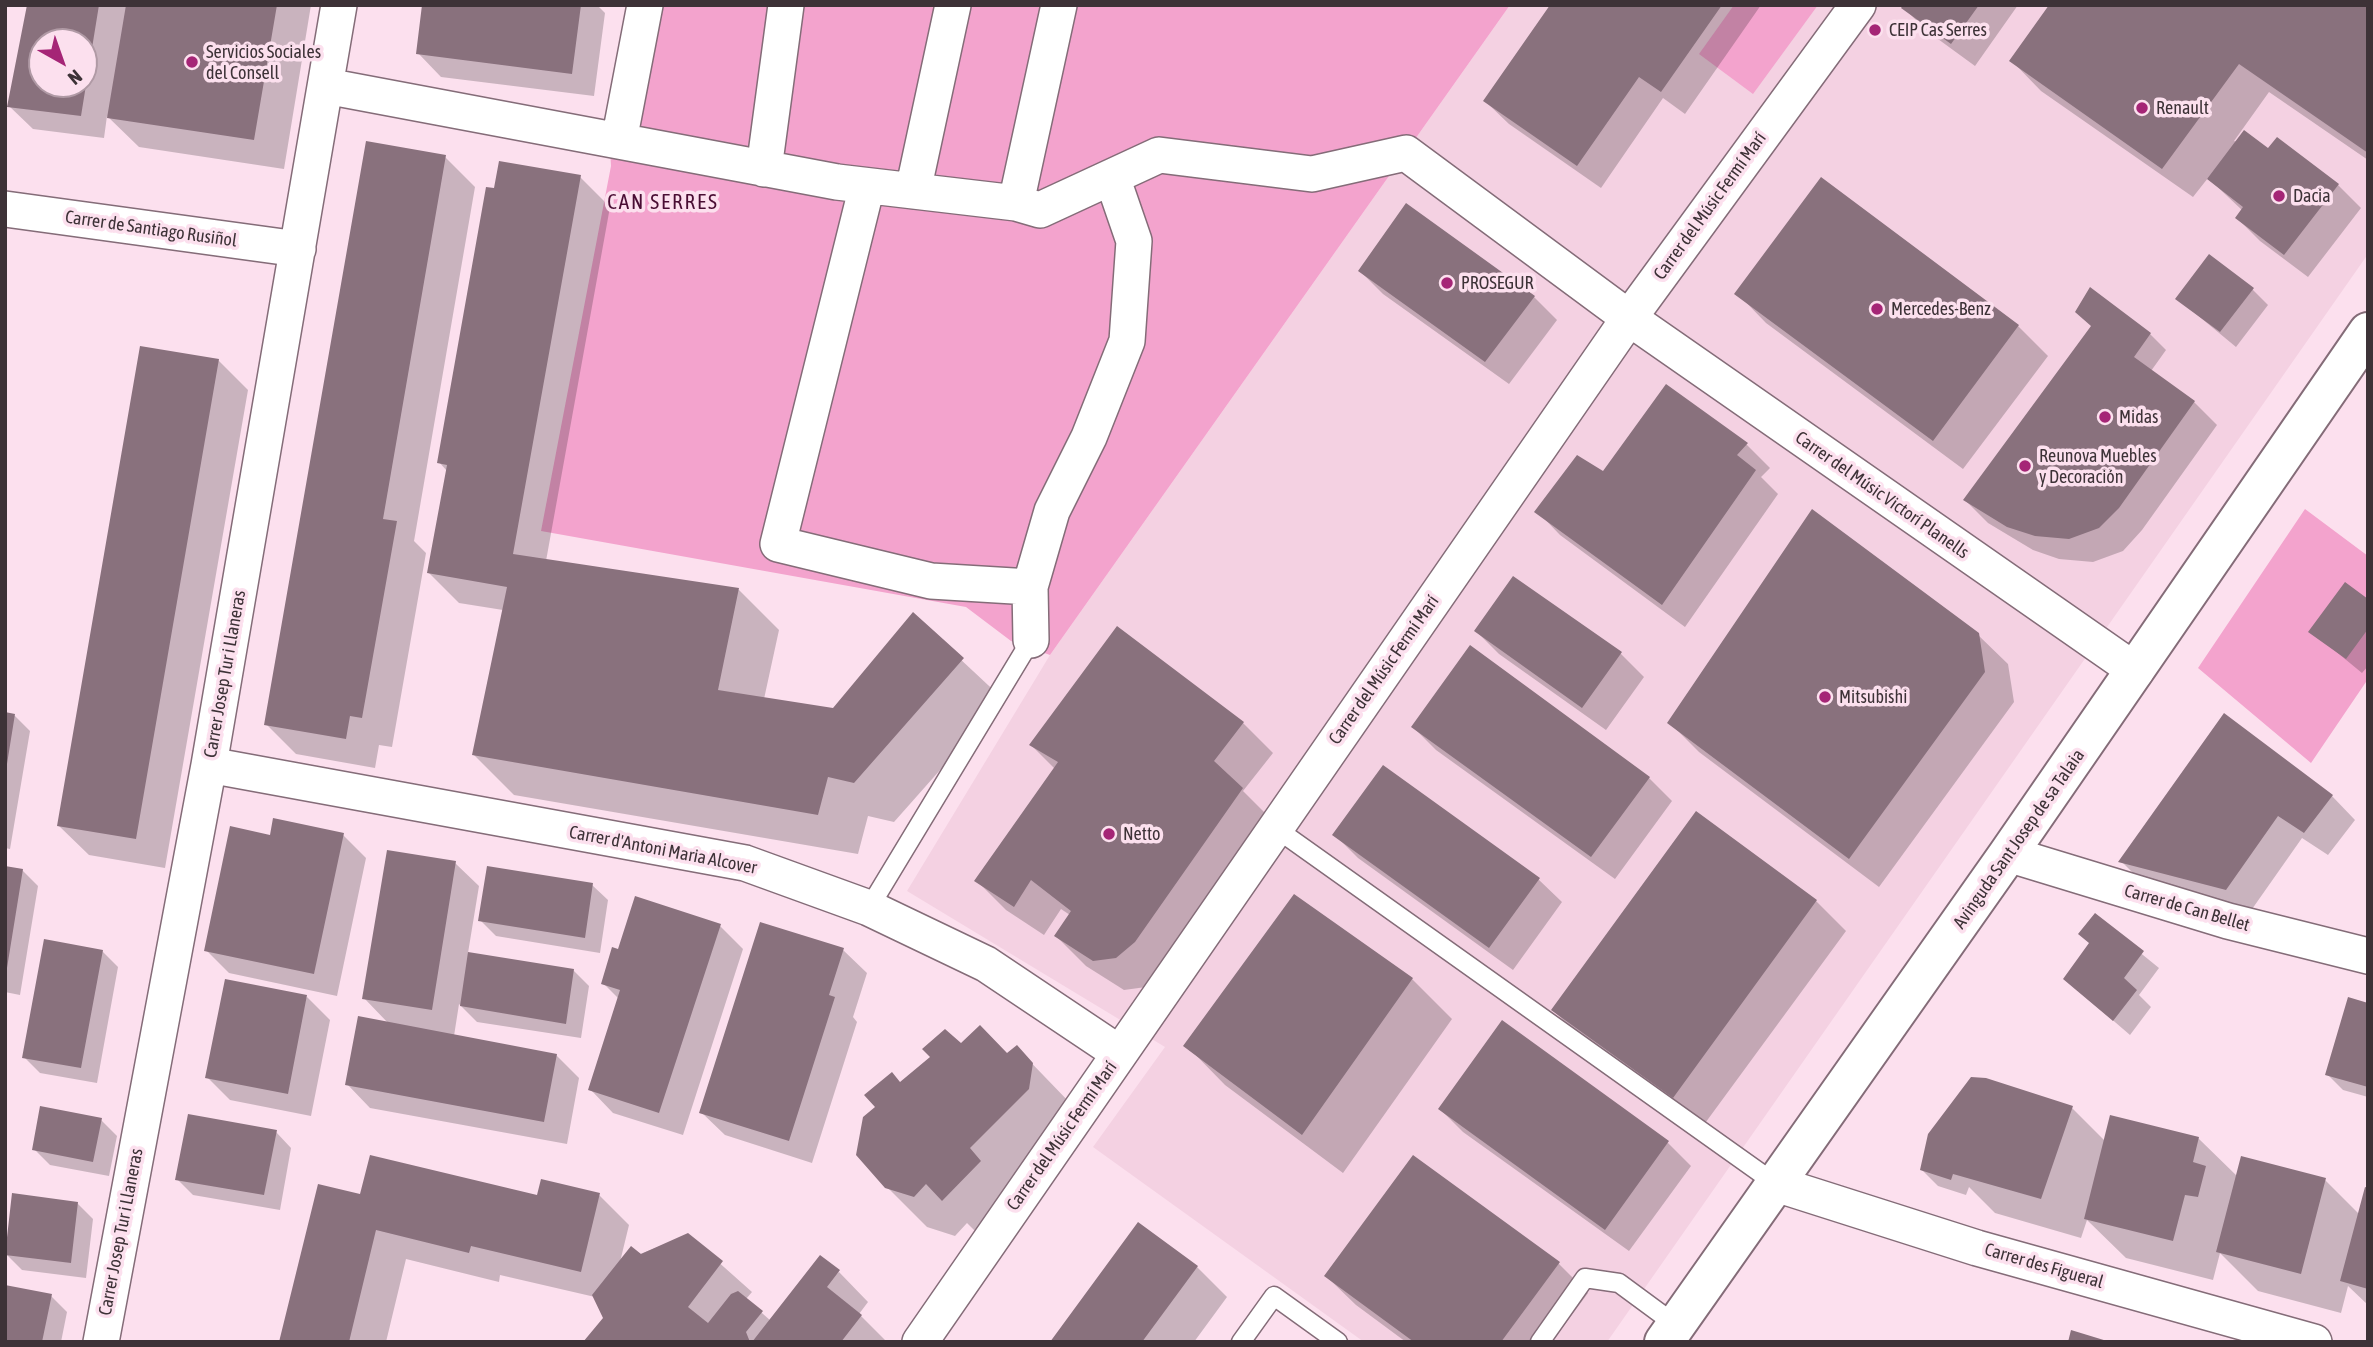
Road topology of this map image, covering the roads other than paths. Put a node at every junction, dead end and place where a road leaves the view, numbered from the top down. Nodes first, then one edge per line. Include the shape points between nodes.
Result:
1 (340, 5) edge
2 (645, 5) edge
3 (786, 5) edge
4 (953, 5) edge
5 (1059, 5) edge
6 (1858, 5) edge
7 (326, 86) junction
8 (619, 141) junction
9 (764, 169) junction
10 (1112, 177) junction
11 (867, 186) junction
12 (913, 191) junction
13 (1016, 203) junction
14 (5, 209) edge
15 (298, 249) junction
16 (1629, 318) junction
17 (2361, 354) edge
18 (1030, 587) junction
19 (1031, 640) joint
20 (2136, 671) junction
21 (209, 765) junction
22 (1274, 827) junction
23 (2008, 855) junction
24 (869, 908) junction
25 (2368, 956) edge
26 (1119, 1053) junction
27 (1776, 1184) junction
28 (1670, 1333) edge
29 (101, 1342) edge
30 (920, 1342) edge
31 (1241, 1342) edge
32 (1338, 1342) edge
33 (1540, 1342) edge
34 (2314, 1342) edge

1 - 7 street, Carrer Josep Tur i Llaneras
2 - 8 street
3 - 9 street
4 - 12 street
5 - 13 street
6 - 16 street, Carrer del Músic Fermí Marí
7 - 8 street, Carrer del Músic Victorí Planells
7 - 15 street, Carrer Josep Tur i Llaneras
8 - 9 street, Carrer del Músic Victorí Planells
9 - 11 street, Carrer del Músic Victorí Planells
10 - 13 street, Carrer del Músic Victorí Planells via 1040,210
10 - 16 street, Carrer del Músic Victorí Planells via 1159,155 1312,174 1406,153
10 - 18 street via 1134,240 1126,341 1089,437 1052,511
11 - 12 street, Carrer del Músic Victorí Planells
11 - 18 street via 778,544 930,581
12 - 13 street, Carrer del Músic Victorí Planells
14 - 15 street, Carrer de Santiago Rusiñol
15 - 21 street, Carrer Josep Tur i Llaneras
16 - 20 street, Carrer del Músic Victorí Planells
16 - 22 street, Carrer del Músic Fermí Marí
17 - 20 main road, Avinguda Sant Josep de sa Talaia
18 - 19 street
19 - 24 lane
20 - 23 main road, Avinguda Sant Josep de sa Talaia
21 - 24 street, Carrer d'Antoni Maria Alcover via 745,863
21 - 29 street, Carrer Josep Tur i Llaneras
22 - 26 street, Carrer del Músic Fermí Marí
22 - 27 lane
23 - 25 street, Carrer de Can Bellet via 2228,921
23 - 27 main road, Avinguda Sant Josep de sa Talaia
24 - 26 street, Carrer d'Antoni Maria Alcover via 986,964
26 - 30 street, Carrer del Músic Fermí Marí
27 - 28 main road, Avinguda Sant Josep de sa Talaia
27 - 34 street, Carrer des Figueral via 1977,1248
28 - 33 lane via 1619,1283 1585,1278
31 - 32 lane via 1274,1296

